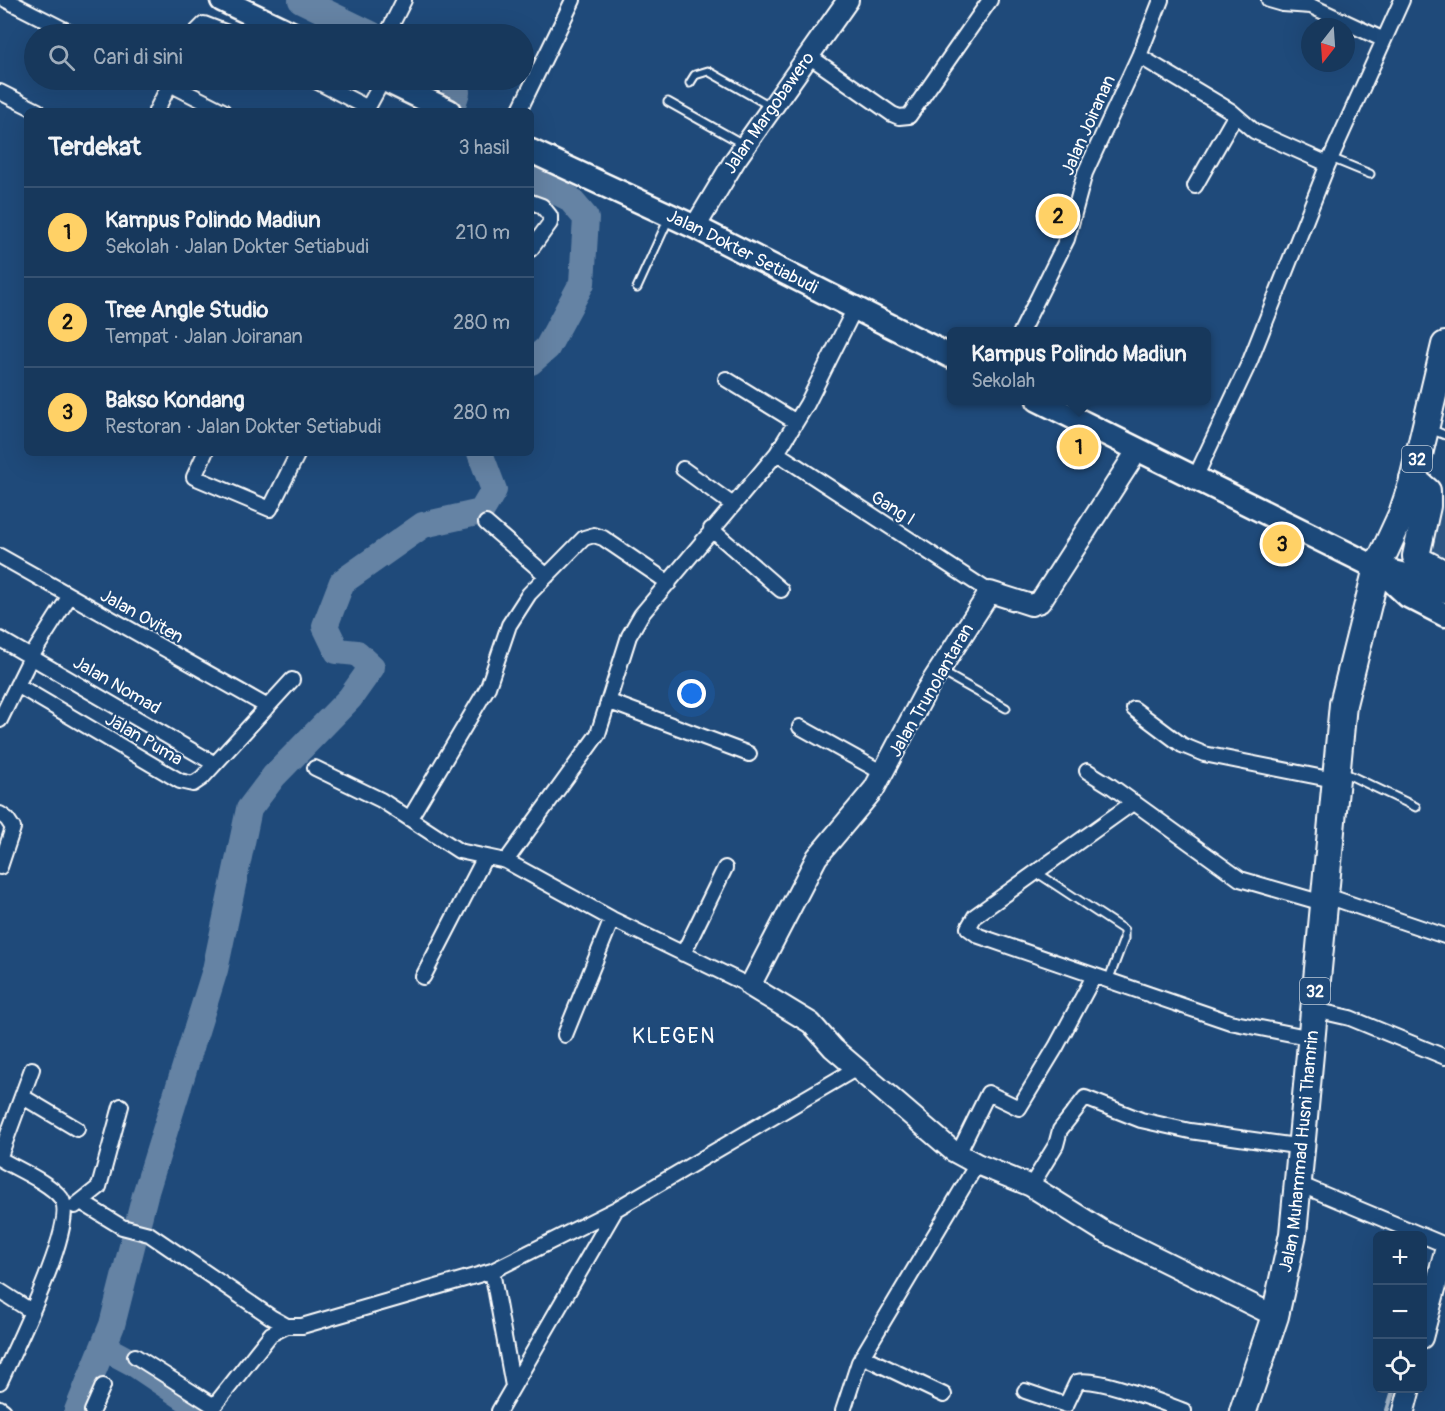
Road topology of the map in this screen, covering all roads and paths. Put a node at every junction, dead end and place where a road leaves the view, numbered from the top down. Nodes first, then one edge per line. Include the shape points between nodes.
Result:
1 (6, 0) edge
2 (222, 0) edge
3 (404, 0) edge
4 (573, 0) edge
5 (990, 0) edge
6 (1161, 0) edge
7 (1269, 0) edge
8 (1402, 0) edge
9 (843, 2) edge
10 (53, 24) edge
11 (272, 24) edge
12 (392, 24) edge
13 (1384, 40) junction
14 (809, 56) junction
15 (1139, 56) junction
16 (534, 80) edge
17 (690, 83) dead end
18 (164, 90) edge
19 (184, 90) edge
20 (332, 90) edge
21 (378, 90) edge
22 (405, 90) edge
23 (529, 90) edge
24 (0, 92) edge
25 (668, 102) dead end
26 (772, 107) junction
27 (32, 108) edge
28 (157, 108) edge
29 (218, 108) edge
30 (364, 108) edge
31 (368, 108) edge
32 (444, 108) edge
33 (520, 108) edge
34 (1235, 116) junction
35 (745, 145) junction
36 (534, 152) edge
37 (1330, 161) junction
38 (1370, 174) dead end
39 (1195, 186) dead end
40 (534, 203) edge
41 (670, 215) junction
42 (695, 227) junction
43 (534, 245) edge
44 (637, 288) dead end
45 (855, 308) junction
46 (1023, 327) edge
47 (1445, 345) edge
48 (947, 355) edge
49 (726, 379) dead end
50 (1048, 405) edge
51 (796, 422) junction
52 (1435, 431) edge
53 (1137, 451) junction
54 (777, 453) junction
55 (204, 456) edge
56 (296, 456) edge
57 (683, 469) dead end
58 (1413, 479) junction
59 (1194, 480) junction
60 (733, 506) junction
61 (486, 523) dead end
62 (711, 529) junction
63 (0, 556) edge
64 (1377, 568) junction
65 (1445, 574) edge
66 (547, 576) junction
67 (669, 583) junction
68 (781, 590) dead end
69 (990, 591) junction
70 (1445, 591) edge
71 (69, 597) junction
72 (1445, 615) edge
73 (0, 639) edge
74 (31, 657) junction
75 (939, 670) junction
76 (292, 681) dead end
77 (17, 685) junction
78 (610, 702) junction
79 (268, 706) junction
80 (1006, 708) dead end
81 (1134, 709) dead end
82 (0, 720) edge
83 (800, 727) dead end
84 (749, 754) dead end
85 (215, 764) junction
86 (315, 768) dead end
87 (1087, 771) dead end
88 (883, 773) junction
89 (1335, 774) junction
90 (1134, 802) junction
91 (1416, 807) dead end
92 (0, 814) edge
93 (410, 818) junction
94 (485, 857) junction
95 (506, 861) junction
96 (0, 867) edge
97 (725, 868) dead end
98 (1036, 872) junction
99 (1324, 899) junction
100 (612, 919) junction
101 (1445, 936) edge
102 (682, 954) junction
103 (1094, 976) junction
104 (423, 977) dead end
105 (1108, 981) junction
106 (750, 986) junction
107 (1315, 1010) junction
108 (565, 1035) dead end
109 (1312, 1038) junction
110 (1445, 1058) edge
111 (857, 1068) junction
112 (32, 1069) dead end
113 (22, 1097) junction
114 (122, 1106) dead end
115 (77, 1129) dead end
116 (1303, 1148) junction
117 (958, 1154) junction
118 (0, 1157) edge
119 (977, 1164) junction
120 (1299, 1184) junction
121 (1032, 1186) junction
122 (81, 1202) junction
123 (616, 1209) junction
124 (66, 1211) junction
125 (1445, 1245) edge
126 (1445, 1251) edge
127 (492, 1271) junction
128 (0, 1291) edge
129 (31, 1311) junction
130 (1275, 1316) junction
131 (1427, 1319) edge
132 (287, 1326) junction
133 (135, 1356) dead end
134 (862, 1356) junction
135 (0, 1382) edge
136 (103, 1386) dead end
137 (513, 1386) junction
138 (1025, 1391) dead end
139 (1409, 1393) edge
140 (944, 1395) dead end
141 (0, 1408) edge
142 (4, 1411) edge
143 (92, 1411) edge
144 (499, 1411) edge
145 (843, 1411) edge
146 (1184, 1411) edge
147 (1243, 1411) edge
148 (1404, 1411) edge

1 - 10 street
2 - 11 main road
3 - 12 street
4 - 16 street
5 - 14 street via 909,116 892,114
6 - 15 street, Jalan Joiranan
7 - 13 street via 1311,6
8 - 13 street
9 - 14 street, Jalan Margobawero
13 - 37 street
14 - 26 street, Jalan Margobawero
15 - 34 street
15 - 46 street, Jalan Joiranan via 1085,173 1067,239
17 - 26 lane via 695,75 708,71
18 - 28 street
19 - 29 street
20 - 30 street
21 - 31 street
22 - 32 main road
23 - 33 street
24 - 27 street
25 - 35 lane
26 - 35 street, Jalan Margobawero
34 - 37 street via 1269,139
34 - 39 street
35 - 42 street, Jalan Margobawero
36 - 41 main road, Jalan Dokter Setiabudi
37 - 38 lane
37 - 59 street via 1250,361
40 - 43 street via 542,206 550,223
41 - 42 main road, Jalan Dokter Setiabudi
41 - 44 lane
42 - 45 main road, Jalan Dokter Setiabudi
45 - 48 main road, Jalan Dokter Setiabudi
45 - 51 street
47 - 52 highway, 32
49 - 51 street
50 - 53 main road
51 - 54 street
52 - 58 highway, 32
53 - 59 main road
53 - 69 street via 1040,602 1031,605
54 - 60 street
54 - 69 street, Gang I
55 - 56 street via 194,477 270,509
57 - 60 street
58 - 64 highway, 32
58 - 65 highway via 1427,491 1416,556
59 - 64 main road
60 - 62 street
61 - 66 street
62 - 67 street
62 - 68 street
63 - 71 street, Jalan Oviten
64 - 70 main road via 1418,578
64 - 72 main road via 1408,596
64 - 89 highway, Jalan Muhammad Husni Thamrin / 32 via 1343,704
66 - 67 street via 584,538 594,535
66 - 93 street via 508,625 488,687
67 - 78 street via 629,636
69 - 75 street, Jalan Trunolantaran
71 - 74 street
71 - 79 street, Jalan Oviten
73 - 74 street, Jalan Nomad
74 - 77 street
74 - 85 street, Jalan Nomad
75 - 80 lane
75 - 88 street, Jalan Trunolantaran
76 - 79 street, Jalan Puma
77 - 82 street
77 - 85 street, Jalan Puma via 180,781 193,784
78 - 84 street
78 - 95 street via 590,747
79 - 85 street, Jalan Puma
81 - 89 street via 1182,745 1204,754
83 - 88 street
86 - 93 street
87 - 90 street
88 - 106 street, Jalan Trunolantaran via 817,857
89 - 91 lane
89 - 99 highway, Jalan Muhammad Husni Thamrin / 32
90 - 98 street
90 - 99 street via 1240,879
92 - 96 street via 13,828
93 - 94 street via 459,851
94 - 95 street
94 - 104 street
95 - 100 street
97 - 102 street
98 - 103 street via 975,916 968,928 979,936
98 - 105 lane via 1124,930
99 - 101 street
99 - 107 highway, Jalan Muhammad Husni Thamrin / 32
100 - 102 street
100 - 108 street
102 - 106 street
103 - 105 street
103 - 117 street via 1019,1108 988,1094
105 - 109 street via 1230,1022
106 - 111 street via 811,1023
107 - 109 highway, Jalan Muhammad Husni Thamrin / 32
107 - 110 street via 1350,1018
109 - 116 highway, Jalan Muhammad Husni Thamrin / 32
111 - 117 street
111 - 123 street
112 - 113 street
113 - 115 street
113 - 118 street
114 - 122 street via 99,1187
116 - 120 highway, Jalan Muhammad Husni Thamrin / 32
116 - 121 street via 1141,1120 1085,1098 1060,1130 1056,1145
117 - 119 street
118 - 124 street via 52,1190 61,1198
119 - 121 street
119 - 134 street
120 - 125 street
120 - 130 highway, Jalan Muhammad Husni Thamrin / 32 via 1293,1234
121 - 130 street via 1103,1230
122 - 124 street
122 - 132 street via 122,1227 149,1234
123 - 127 street
123 - 137 street
124 - 129 street via 61,1236
126 - 131 street
127 - 132 street via 302,1326
127 - 137 street
128 - 129 street
129 - 135 street
130 - 147 highway, Jalan Muhammad Husni Thamrin / 32
132 - 133 street via 271,1334 214,1406
134 - 140 street
134 - 145 street
136 - 143 street
137 - 144 street
138 - 146 street via 1066,1405 1077,1382 1088,1381
139 - 148 street
141 - 142 street

